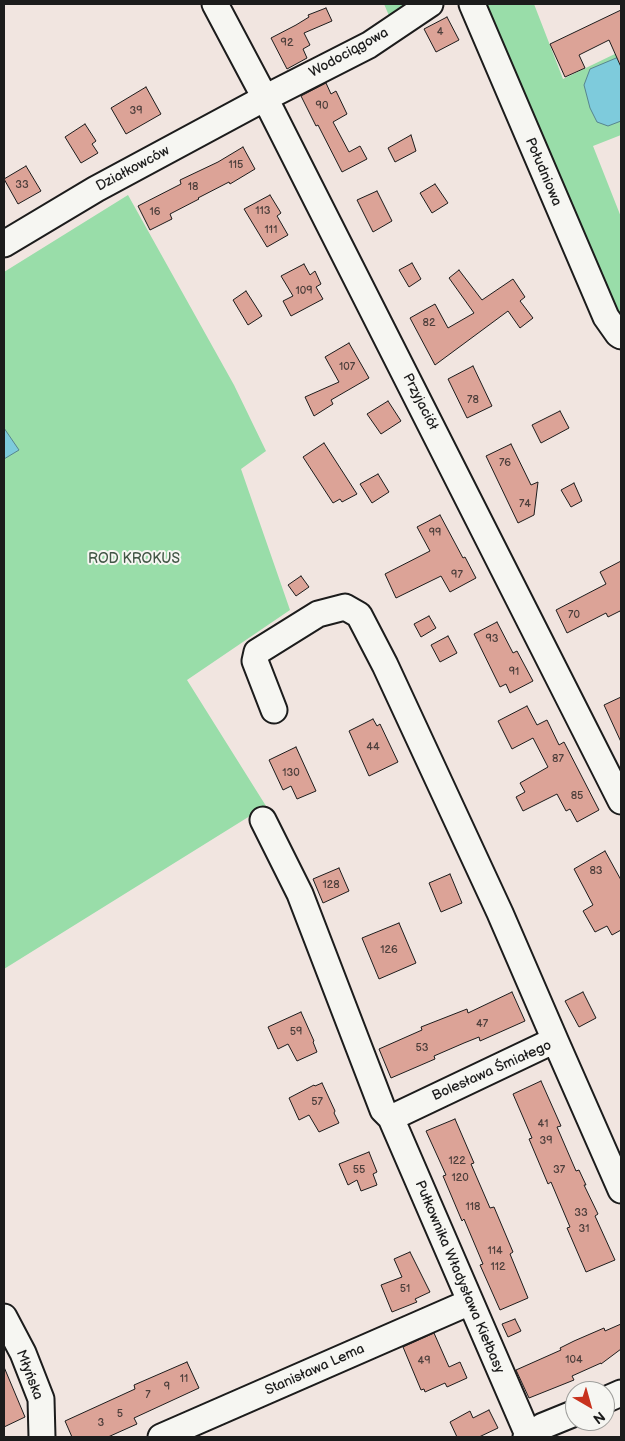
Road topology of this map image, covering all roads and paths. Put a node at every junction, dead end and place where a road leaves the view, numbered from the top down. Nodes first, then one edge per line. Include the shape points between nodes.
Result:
1 (215, 4) edge
2 (430, 4) edge
3 (472, 4) edge
4 (265, 98) junction
5 (4, 244) edge
6 (621, 336) edge
7 (274, 710) dead end
8 (621, 801) edge
9 (263, 820) dead end
10 (555, 1040) junction
11 (390, 1118) junction
12 (621, 1190) edge
13 (470, 1302) junction
14 (4, 1317) edge
15 (565, 1417) edge
16 (42, 1437) edge
17 (161, 1437) edge
18 (528, 1437) edge

1 - 4 street, Przyjaciół
2 - 4 street, Wodociągowa via 369,45
3 - 6 street, Południowa via 606,318
4 - 5 street, Działkowców via 96,189
4 - 8 street, Przyjaciół
7 - 10 street via 255,661 257,652 318,614 345,607 359,615 406,709
9 - 11 street, Pułkownika Władysława Kiełbasy via 300,894 383,1110
10 - 11 street, Bolesława Śmiałego
10 - 12 street, Bolesława Śmiałego
11 - 13 street, Pułkownika Władysława Kiełbasy
13 - 17 street, Stanisława Lema
13 - 18 street, Pułkownika Władysława Kiełbasy
14 - 16 street, Młyńska via 41,1399
15 - 18 street, Pułkownika Władysława Kiełbasy via 543,1426

